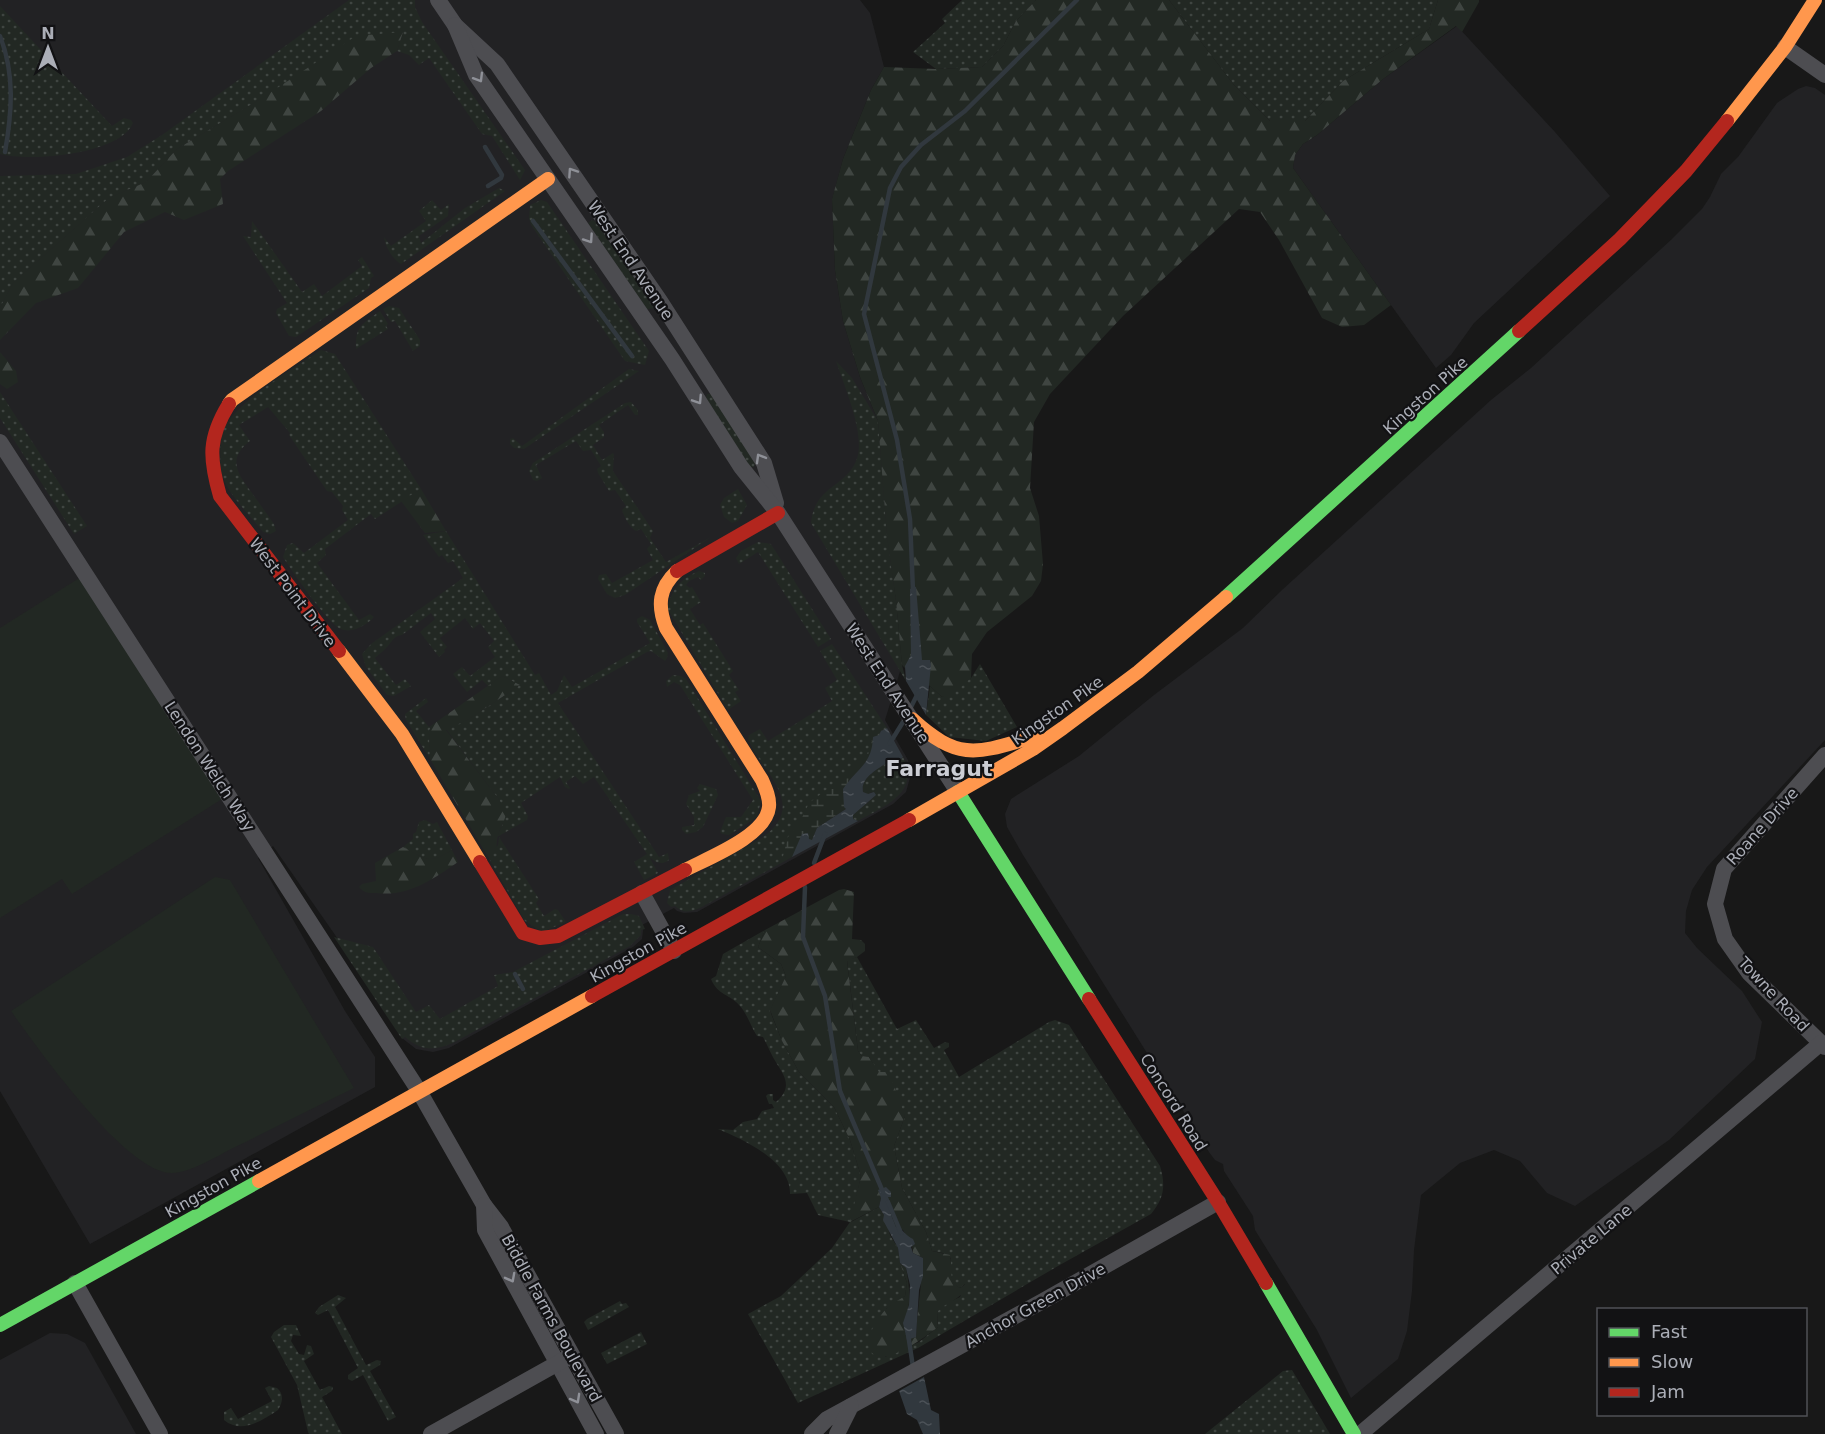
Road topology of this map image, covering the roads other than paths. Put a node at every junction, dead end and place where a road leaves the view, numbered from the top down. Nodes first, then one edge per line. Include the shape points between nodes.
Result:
1 (438, 0) edge
2 (1815, 0) edge
3 (455, 25) junction
4 (1785, 47) junction
5 (1825, 75) edge
6 (548, 179) junction
7 (0, 442) edge
8 (778, 513) junction
9 (915, 723) junction
10 (1063, 728) junction
11 (1825, 755) edge
12 (958, 792) junction
13 (642, 893) junction
14 (1715, 904) joint
15 (674, 951) junction
16 (1823, 1045) edge
17 (419, 1091) junction
18 (1218, 1202) junction
19 (484, 1205) junction
20 (75, 1283) junction
21 (0, 1325) edge
22 (573, 1355) junction
23 (557, 1364) junction
24 (851, 1406) junction
25 (160, 1434) edge
26 (431, 1434) edge
27 (596, 1434) edge
28 (616, 1434) edge
29 (812, 1434) edge
30 (837, 1434) edge
31 (1354, 1434) edge
32 (1360, 1434) edge

1 - 3 street, West End Avenue
2 - 4 street, Kingston Pike
3 -> 6 street, West End Avenue via 476,75
8 -> 3 street, West End Avenue via 764,463 660,301 497,64
4 - 5 street
4 - 10 street, Kingston Pike via 1686,171 1620,239 1243,583 1138,672
6 -> 8 street, West End Avenue via 741,467
6 - 13 street, West Point Drive via 232,400 213,435 210,463 220,496 402,734 523,933 538,939 558,936
7 - 17 street, Lendon Welch Way
8 - 9 street, West End Avenue
8 - 13 street, West Point Drive via 671,575 658,600 666,628 762,780 769,795 768,811 744,839
9 - 10 street via 950,747 967,750 997,747
9 - 12 street, West End Avenue
10 - 12 street, Kingston Pike
11 - 14 street, Roane Drive via 1724,869
12 - 15 street, Kingston Pike
12 - 18 street, Concord Road
13 - 15 street
14 - 16 street, Towne Road via 1725,939 1749,973
15 - 17 street, Kingston Pike
16 - 32 street, Private Lane
17 - 19 street, Biddle Farms Boulevard
17 - 20 street, Kingston Pike
18 - 24 street, Anchor Green Drive
18 - 31 street, Concord Road
19 - 22 street, Biddle Farms Boulevard via 501,1227
19 -> 23 street, Biddle Farms Boulevard via 485,1230
20 - 21 street, Kingston Pike
20 - 25 street
22 - 23 street
22 - 28 street, Biddle Farms Boulevard
23 - 26 street
23 -> 27 street, Biddle Farms Boulevard
24 - 29 street, Anchor Green Drive via 827,1419
24 - 30 street

